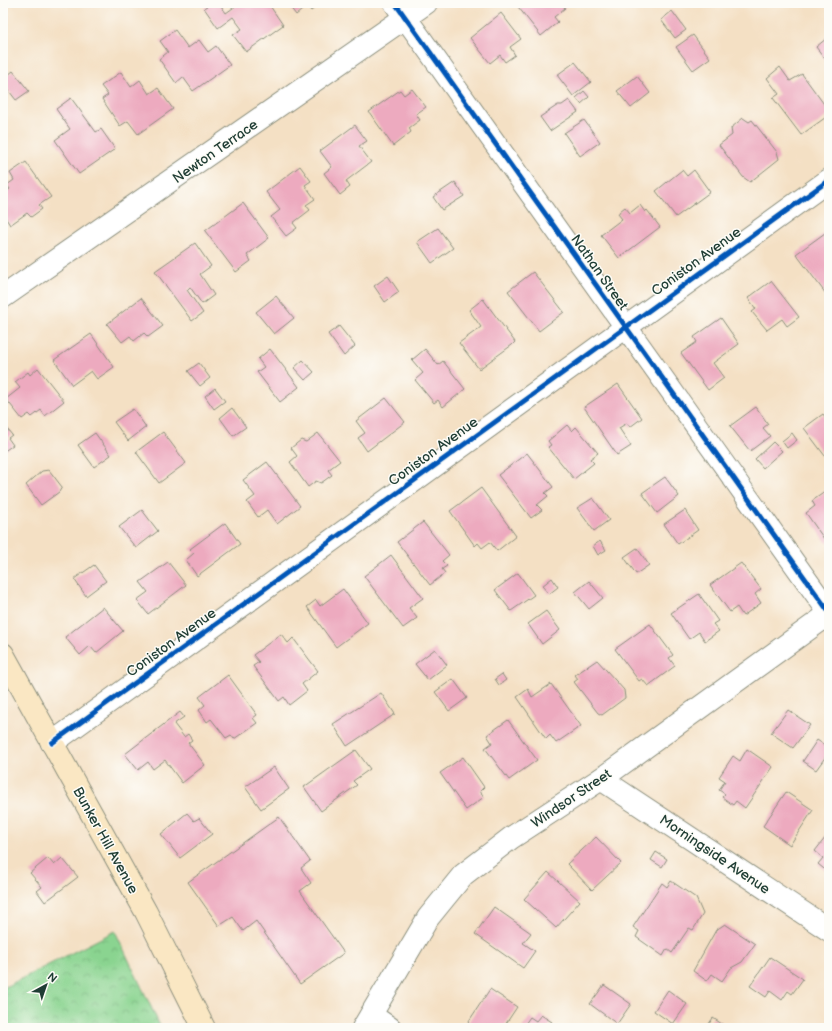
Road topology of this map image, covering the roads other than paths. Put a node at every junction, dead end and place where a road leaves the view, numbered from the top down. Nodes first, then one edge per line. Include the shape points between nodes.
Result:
1 (426, 3) edge
2 (400, 10) edge
3 (829, 180) edge
4 (3, 297) edge
5 (624, 327) junction
6 (829, 613) edge
7 (3, 654) edge
8 (52, 743) junction
9 (600, 779) junction
10 (829, 930) edge
11 (367, 1022) edge
12 (204, 1028) edge
13 (390, 1028) edge

1 - 2 street, Newton Terrace
2 - 4 street, Newton Terrace
2 - 5 street, Nathan Street
3 - 5 street, Coniston Avenue
5 - 6 street, Nathan Street
5 - 8 street, Coniston Avenue
6 - 9 street, Windsor Street
7 - 8 main road, Bunker Hill Avenue
8 - 12 main road, Bunker Hill Avenue via 146,912
9 - 10 street, Morningside Avenue
9 - 11 street, Windsor Street via 511,838 463,875 428,918
11 - 13 street

